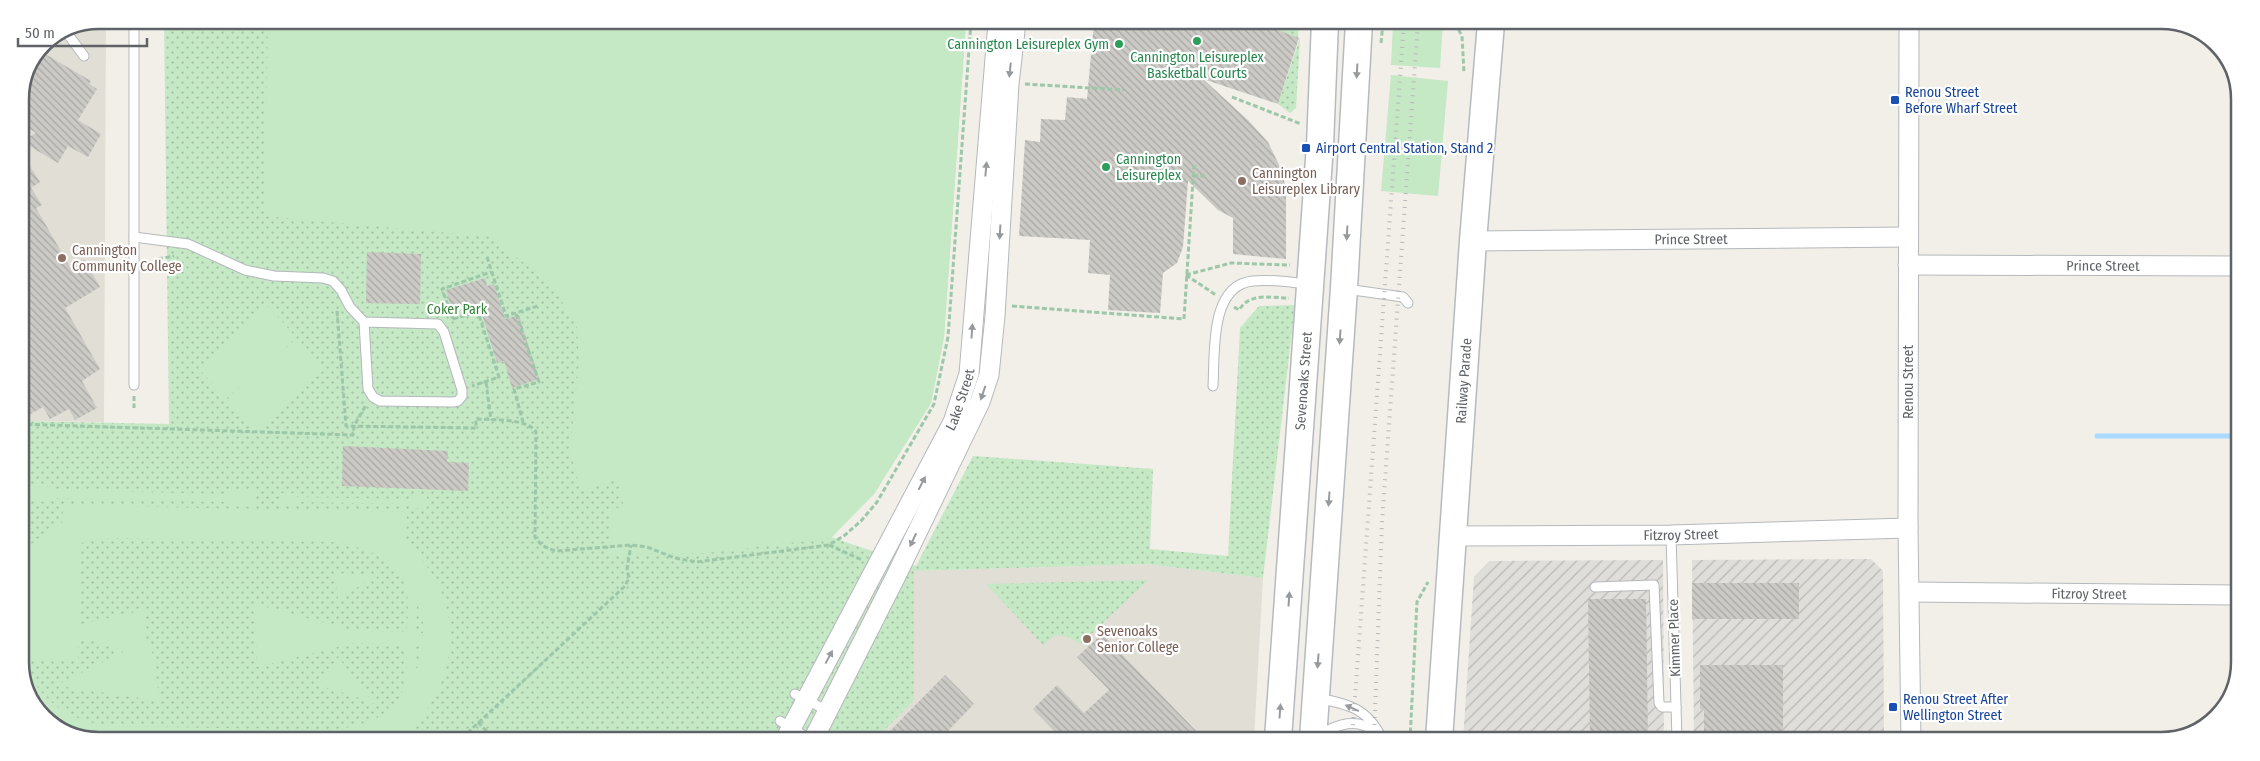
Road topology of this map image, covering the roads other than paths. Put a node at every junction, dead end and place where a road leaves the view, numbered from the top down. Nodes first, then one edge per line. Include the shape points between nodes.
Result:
1 (134, 29) edge
2 (997, 29) edge
3 (1015, 29) edge
4 (1324, 29) edge
5 (1360, 29) edge
6 (1491, 29) edge
7 (1909, 29) edge
8 (69, 36) edge
9 (84, 56) dead end
10 (134, 237) junction
11 (1908, 237) junction
12 (1473, 241) junction
13 (1908, 266) junction
14 (2231, 266) edge
15 (1311, 284) junction
16 (1344, 288) junction
17 (1408, 303) dead end
18 (364, 322) junction
19 (134, 385) dead end
20 (1213, 386) dead end
21 (1908, 528) junction
22 (1453, 536) junction
23 (1671, 536) junction
24 (1595, 587) dead end
25 (1910, 592) junction
26 (2231, 595) edge
27 (1282, 683) junction
28 (801, 697) junction
29 (1316, 697) junction
30 (1676, 707) junction
31 (828, 711) junction
32 (786, 729) edge
33 (817, 732) edge
34 (1278, 732) edge
35 (1314, 732) edge
36 (1326, 732) edge
37 (1377, 732) edge
38 (1379, 732) edge
39 (1440, 732) edge
40 (1677, 732) edge
41 (1911, 732) edge

1 - 10 lane
28 -> 2 street, Lake Street via 953,422 967,381
3 -> 31 street, Lake Street via 1009,84 996,316 989,375 980,402
4 - 15 main road, Sevenoaks Street
5 -> 16 main road
6 - 12 main road, Railway Parade
7 - 11 street, Renou Street
8 - 9 lane
10 - 18 lane via 188,244 245,270 333,281
10 - 19 lane
11 - 12 street, Prince Street
11 - 13 street, Renou Street
12 - 22 main road, Railway Parade
13 - 14 street, Prince Street
13 - 21 street, Renou Street
15 - 20 lane via 1251,281 1230,292 1218,312
27 -> 15 main road, Sevenoaks Street
16 - 17 lane via 1376,296 1403,297
16 -> 29 main road
18 - 18 lane via 432,323 441,326 462,396 452,402 380,400 373,397 368,389
21 - 23 street, Fitzroy Street
21 - 25 street, Renou Street
22 - 23 street, Fitzroy Street
22 - 39 main road, Railway Parade
23 - 30 lane, Kimmer Place
24 - 30 lane via 1654,585 1659,703 1662,707
25 - 26 street, Fitzroy Street
25 - 41 street, Renou Street
27 - 29 main road
34 -> 27 main road, Sevenoaks Street
28 - 31 lane
28 - 32 street, Lake Street
29 - 35 main road
38 -> 29 lane via 1359,710
30 - 40 lane, Kimmer Place
31 - 33 street, Lake Street
36 - 37 lane via 1350,722 1371,727

